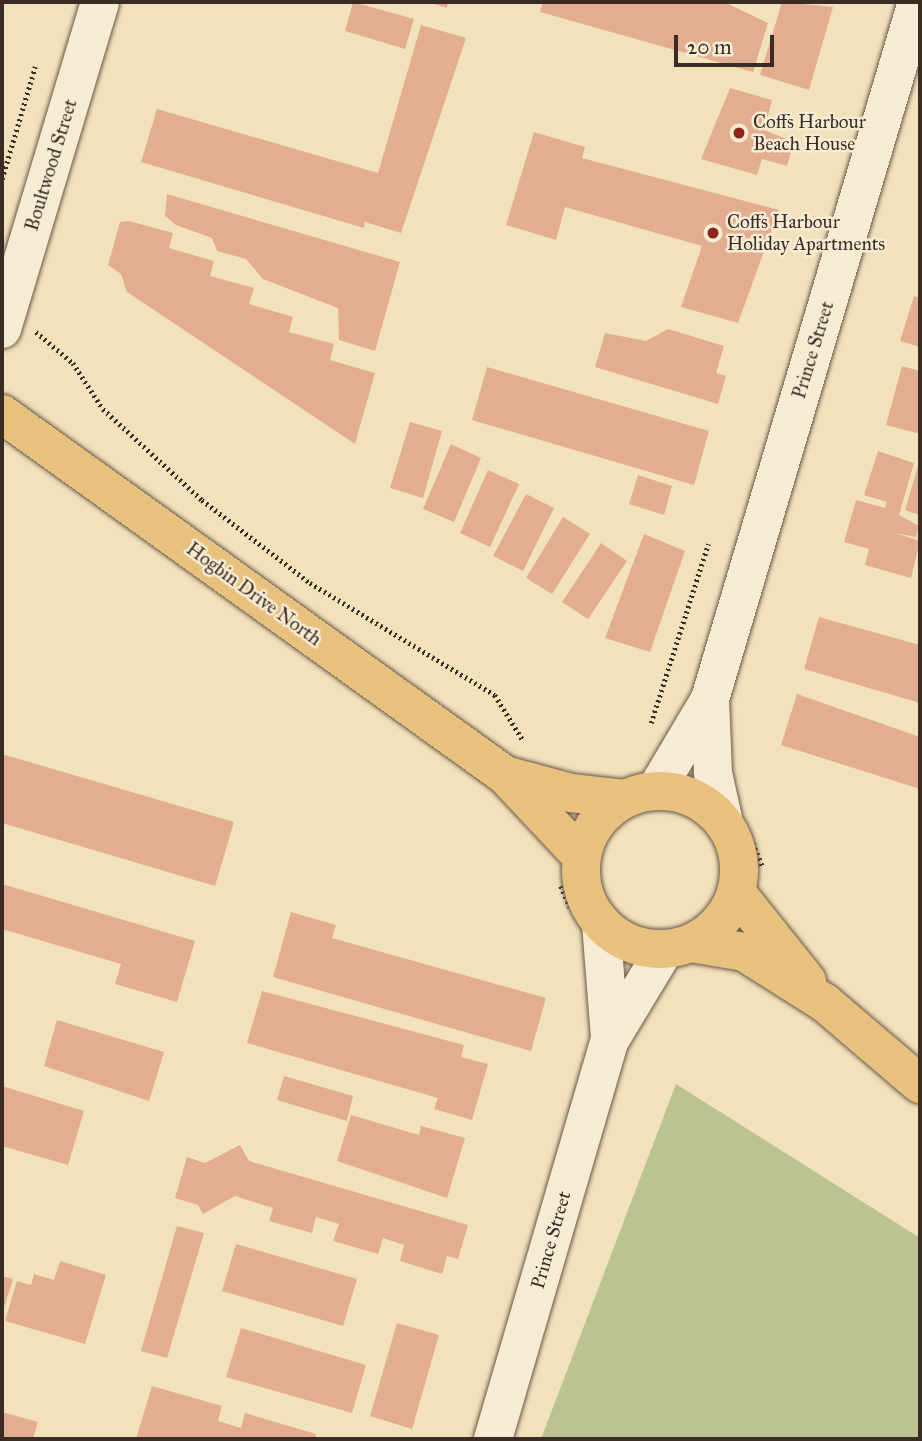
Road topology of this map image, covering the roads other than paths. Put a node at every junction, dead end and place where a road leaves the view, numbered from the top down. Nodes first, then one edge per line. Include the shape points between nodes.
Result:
1 (100, 2) edge
2 (918, 2) edge
3 (15, 327) edge
4 (2, 414) edge
5 (710, 699) junction
6 (519, 762) junction
7 (640, 795) junction
8 (738, 830) junction
9 (569, 866) junction
10 (750, 883) junction
11 (586, 918) junction
12 (678, 946) junction
13 (825, 1003) junction
14 (610, 1041) junction
15 (920, 1084) edge
16 (493, 1439) edge

1 - 3 street, Boultwood Street
2 - 5 street, Prince Street
4 - 6 main road, Hogbin Drive North
5 - 7 street, Prince Street
5 - 8 street, Prince Street via 713,773
6 - 7 main road, Hogbin Drive North via 571,793
6 - 9 main road, Hogbin Drive North
7 - 8 main road via 682,793
7 - 9 main road via 604,814
8 - 10 main road via 735,844
9 - 11 main road via 588,903
10 - 12 main road via 711,931
10 - 13 main road
11 - 12 main road via 641,947
11 - 14 street, Prince Street
12 - 13 main road via 744,952
12 - 14 street, Prince Street
13 - 15 main road
14 - 16 street, Prince Street

